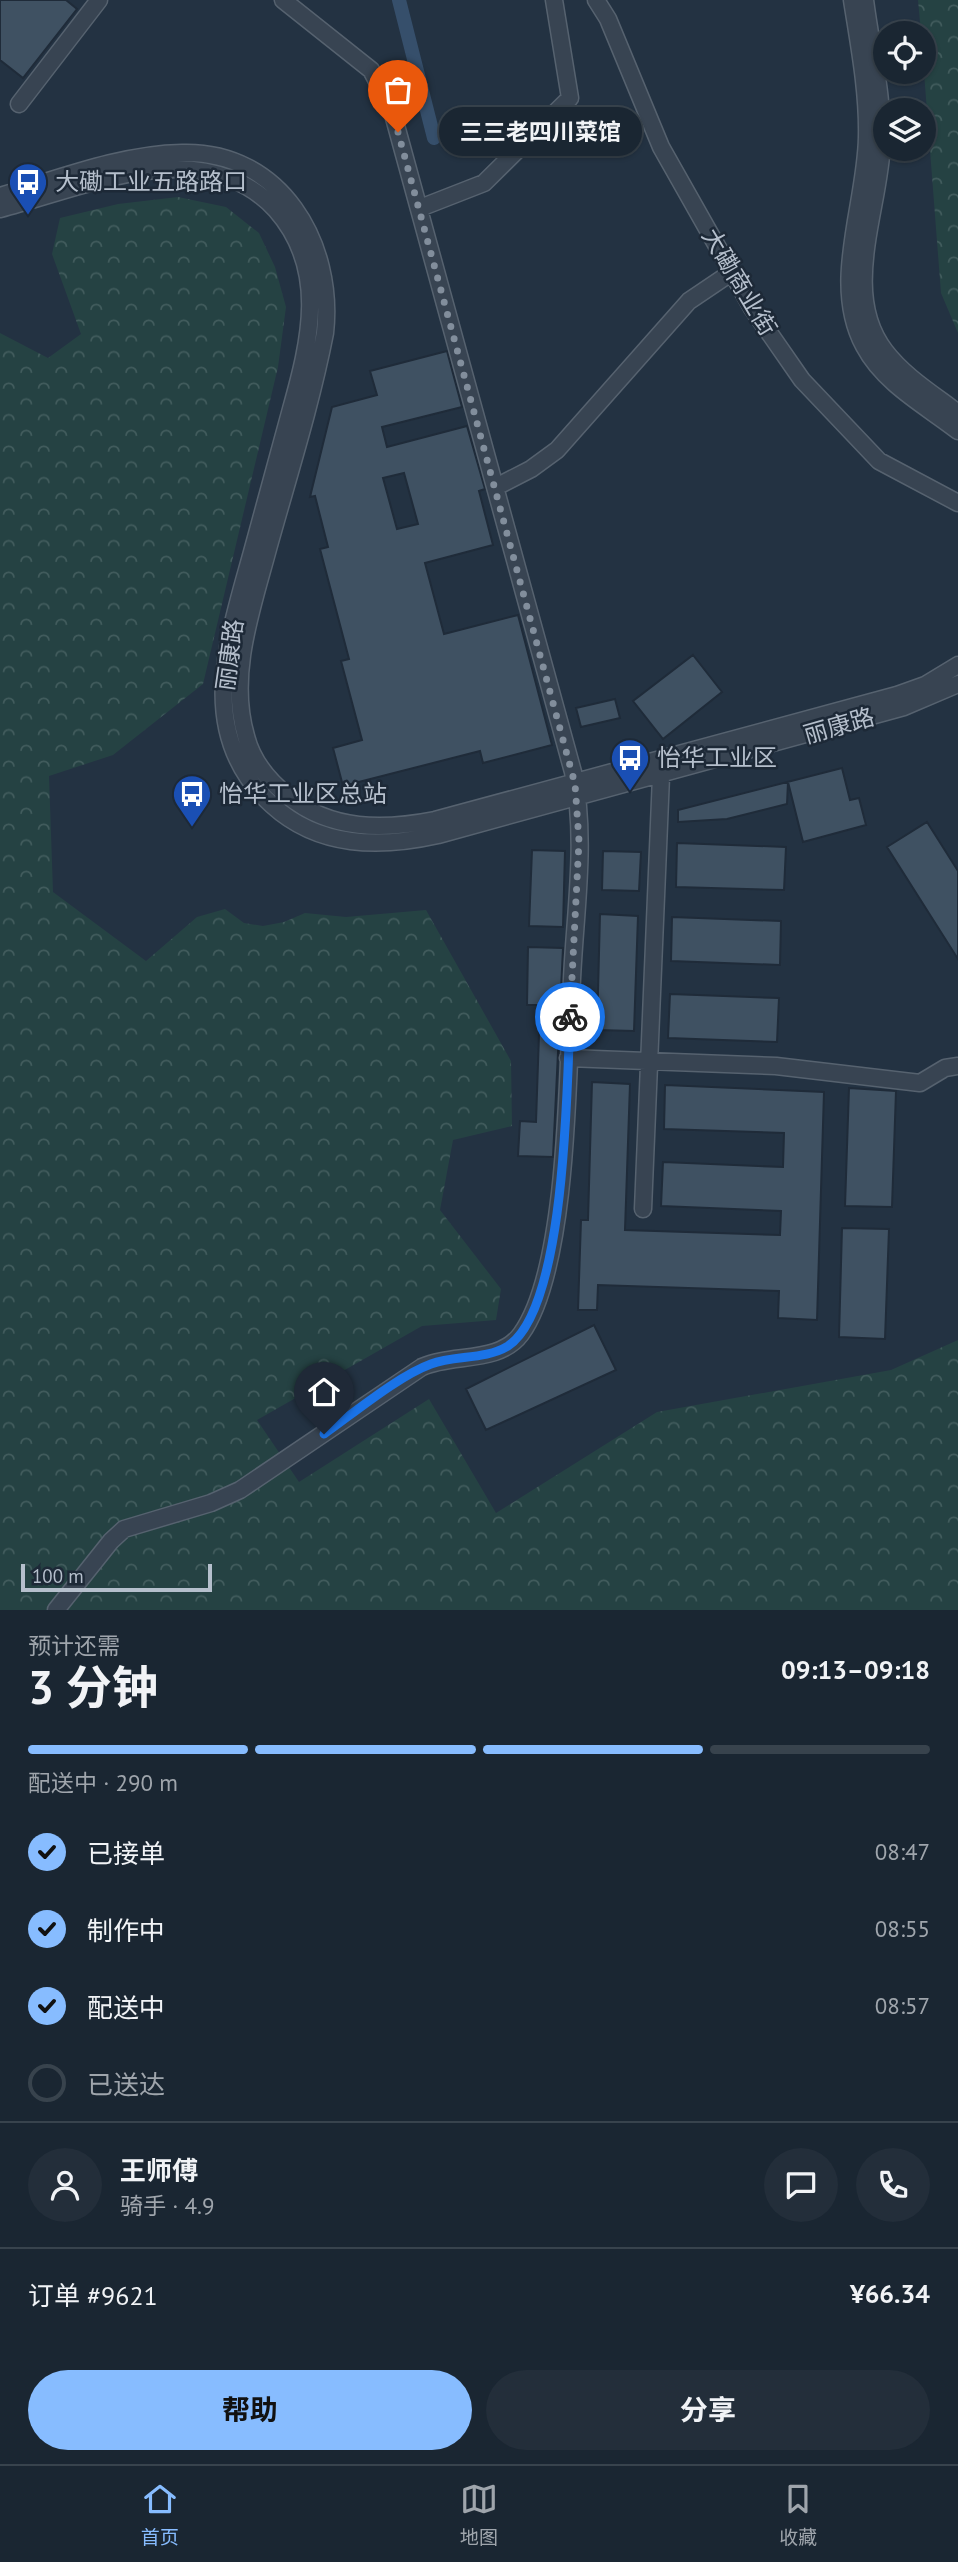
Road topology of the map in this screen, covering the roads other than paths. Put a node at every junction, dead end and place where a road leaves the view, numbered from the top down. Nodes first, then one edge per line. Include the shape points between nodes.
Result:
1 (99, 0) edge
2 (283, 0) edge
3 (554, 0) edge
4 (596, 0) edge
5 (852, 0) edge
6 (865, 0) edge
7 (19, 104) dead end
8 (0, 196) edge
9 (420, 208) junction
10 (0, 209) edge
11 (732, 272) junction
12 (958, 413) edge
13 (958, 431) edge
14 (496, 487) junction
15 (958, 503) edge
16 (958, 665) edge
17 (958, 684) edge
18 (661, 776) junction
19 (576, 791) junction
20 (568, 1058) junction
21 (649, 1061) junction
22 (958, 1066) edge
23 (643, 1209) dead end
24 (56, 1610) edge

1 - 7 street
2 - 9 street via 371,70 391,107
3 - 9 street via 570,99 484,183
4 - 11 street, 大磡商业街 via 661,147
5 - 13 street via 865,87 867,140 850,278 853,317 864,347 879,368
6 - 12 street via 882,144 866,260 868,314 877,340 893,362
8 - 19 street, 丽康路 via 145,157 194,153 234,164 266,181 290,202 312,236 326,287 325,333 246,632 240,677 245,735 255,758 276,785 302,807 322,816 378,827
9 - 14 street
10 - 19 street, 丽康路 via 131,174 201,171 257,192 281,216 298,243 310,286 309,340 229,635 223,675 224,710 234,753 267,800 314,831 374,845 438,835
11 - 14 street via 689,301 551,455
11 - 15 street, 大磡商业街 via 802,380 879,461
14 - 19 street
16 - 19 street, 丽康路 via 897,695
17 - 18 street, 丽康路 via 911,705
18 - 19 street, 丽康路
18 - 21 street
19 - 20 street via 579,841
20 - 21 street
20 - 24 street via 564,1142 549,1262 536,1302 516,1339 490,1353 422,1367 227,1496 124,1529
21 - 22 street via 776,1066 920,1083
21 - 23 street

